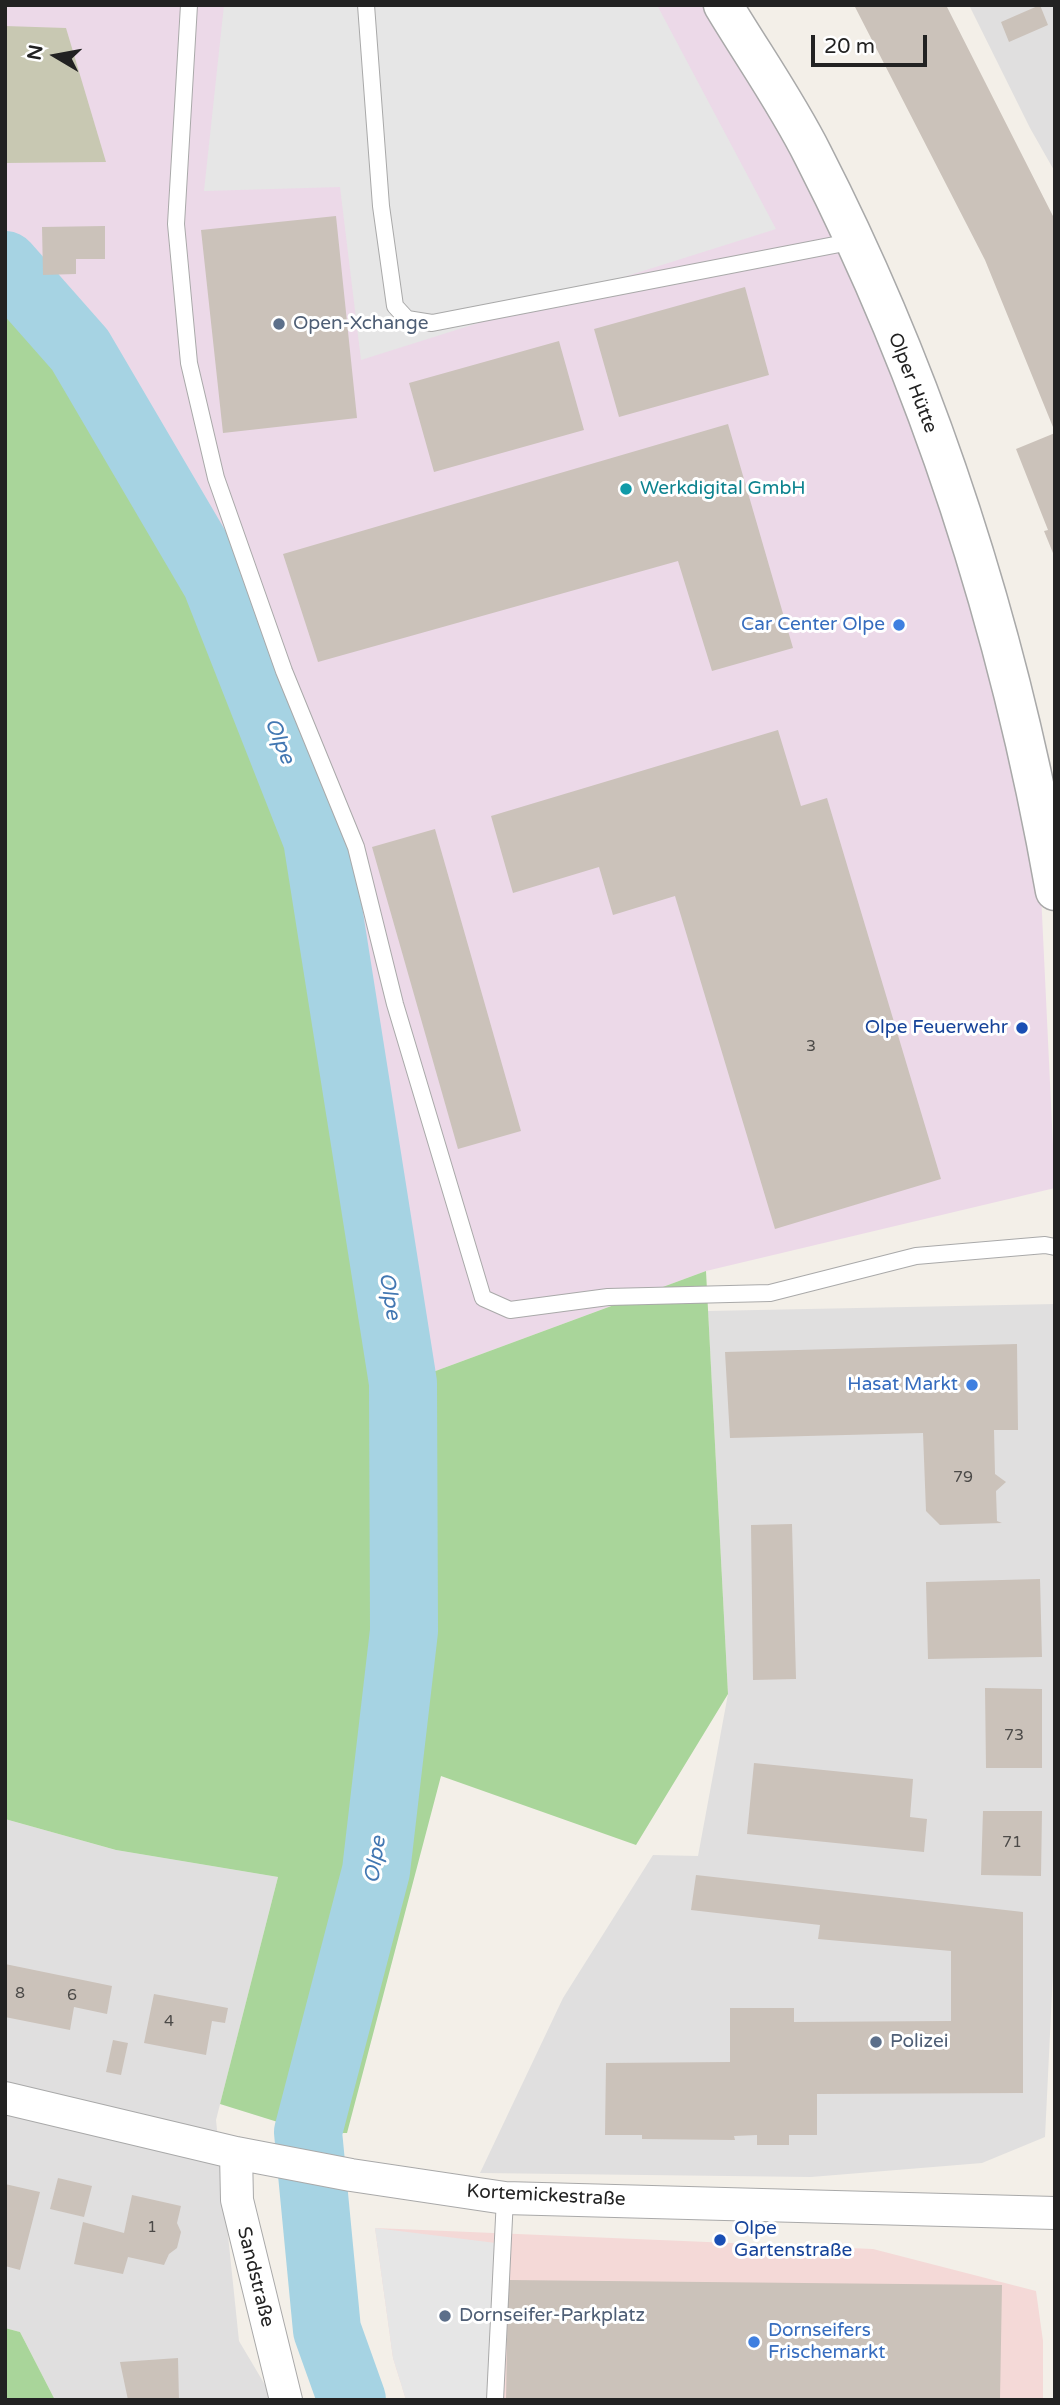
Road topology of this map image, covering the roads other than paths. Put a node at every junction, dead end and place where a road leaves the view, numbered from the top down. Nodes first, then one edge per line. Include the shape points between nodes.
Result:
1 (189, 5) edge
2 (366, 5) edge
3 (723, 5) edge
4 (855, 241) junction
5 (1046, 784) edge
6 (1055, 891) edge
7 (1055, 1247) edge
8 (5, 2098) edge
9 (236, 2153) junction
10 (505, 2198) junction
11 (1055, 2213) edge
12 (286, 2400) edge
13 (495, 2400) edge

1 - 7 lane via 176,223 189,363 216,478 284,671 356,847 395,1004 483,1298 510,1310 608,1297 770,1293 916,1256
2 - 4 lane via 381,205 395,306 407,320 432,323
3 - 4 street, Olper Hütte via 811,152
4 - 5 street, Olper Hütte via 921,402
5 - 6 street, Olper Hütte
8 - 9 street, Kortemickestraße
9 - 10 street, Kortemickestraße
9 - 12 street, Sandstraße via 237,2200
10 - 11 street, Kortemickestraße
10 - 13 lane

